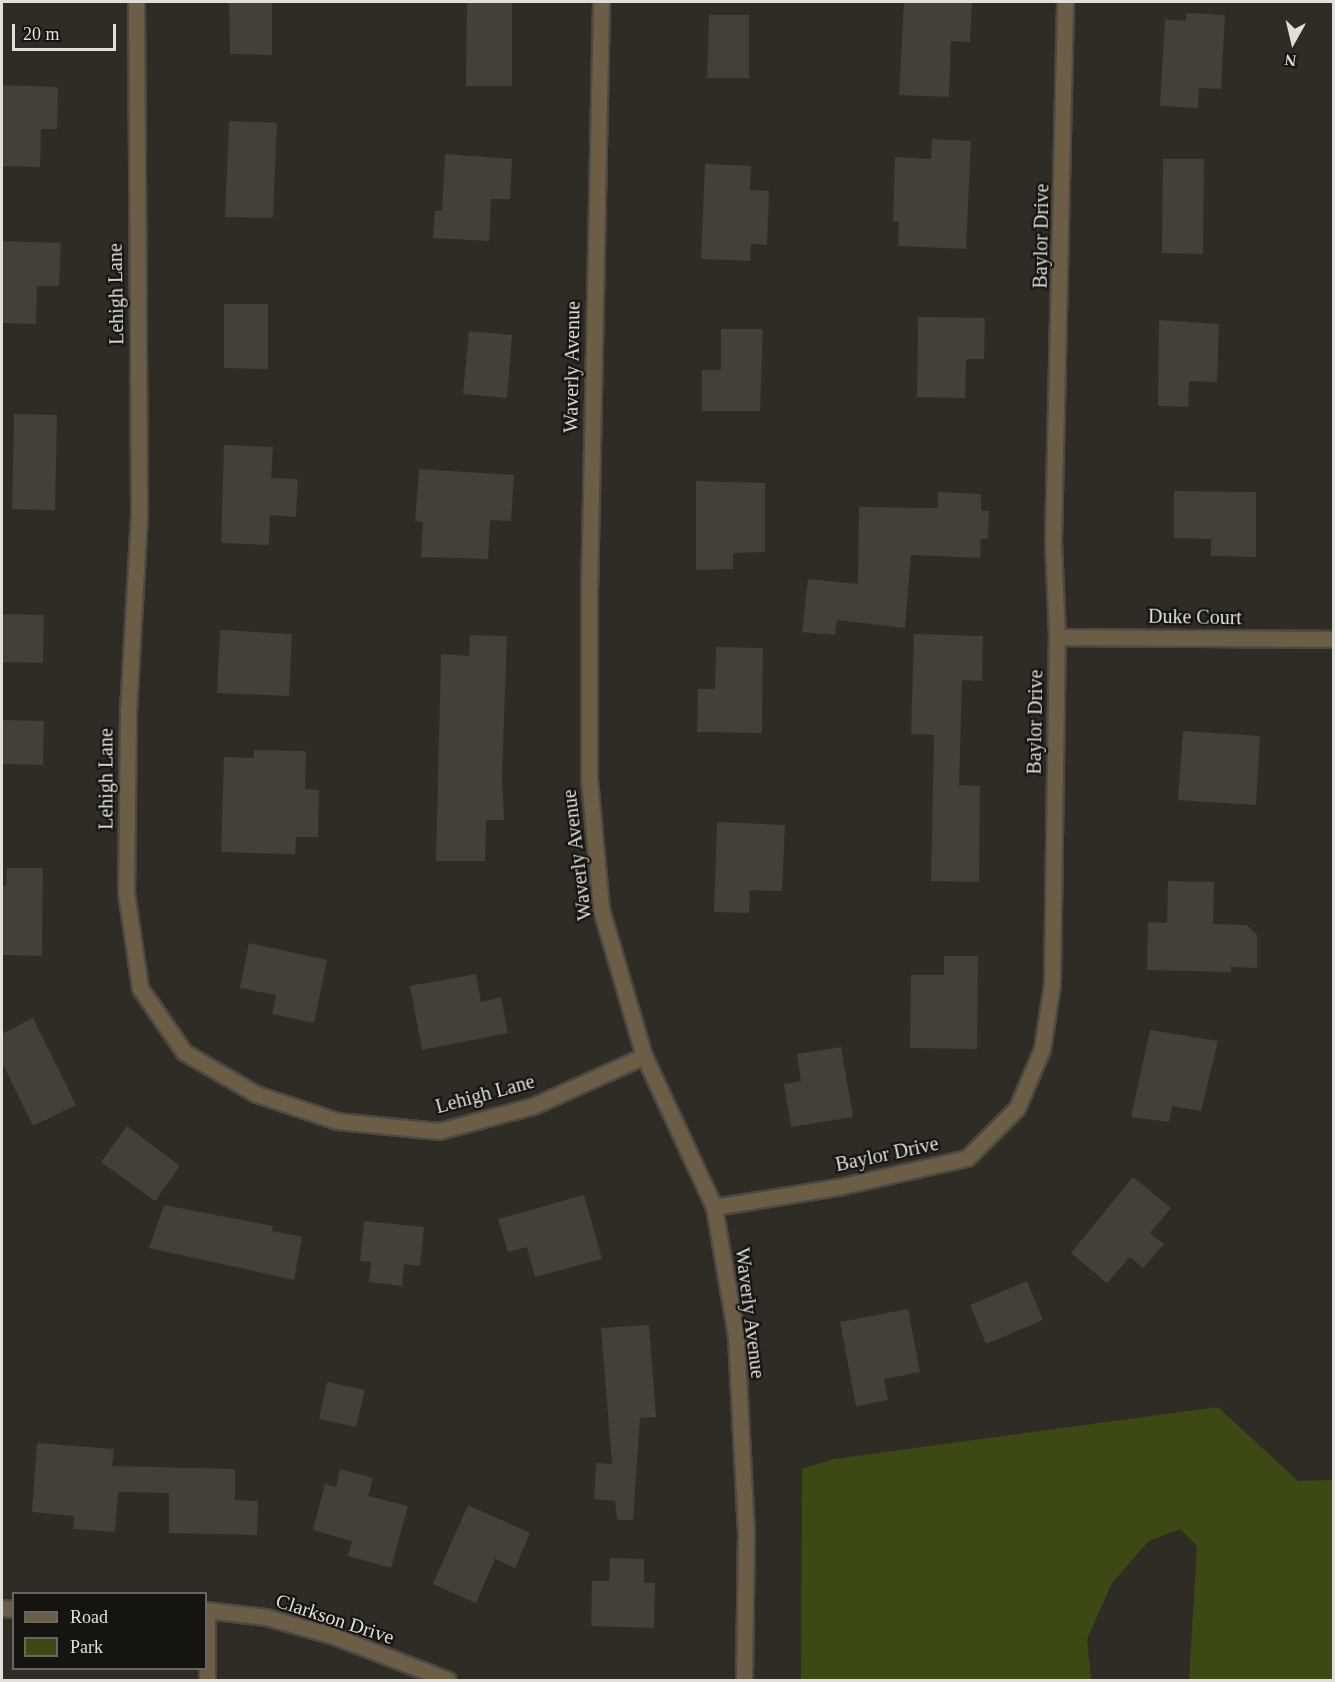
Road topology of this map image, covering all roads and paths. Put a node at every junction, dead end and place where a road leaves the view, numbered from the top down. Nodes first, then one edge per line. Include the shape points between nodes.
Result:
1 (136, 2) edge
2 (601, 2) edge
3 (1065, 2) edge
4 (1057, 637) junction
5 (1334, 639) edge
6 (644, 1056) junction
7 (714, 1207) junction
8 (207, 1610) edge
9 (448, 1680) edge
10 (744, 1680) edge

1 - 6 street, Lehigh Lane via 139,515 128,713 126,892 140,988 184,1052 256,1094 336,1120 439,1131 533,1106
2 - 6 street, Waverly Avenue via 589,779 601,909
3 - 4 street, Baylor Drive via 1053,540
4 - 5 street, Duke Court
4 - 7 street, Baylor Drive via 1052,984 1042,1049 1017,1108 967,1158 838,1187
6 - 7 street, Waverly Avenue
7 - 10 street, Waverly Avenue via 736,1336 746,1532
8 - 9 street, Clarkson Drive via 266,1617 331,1635

